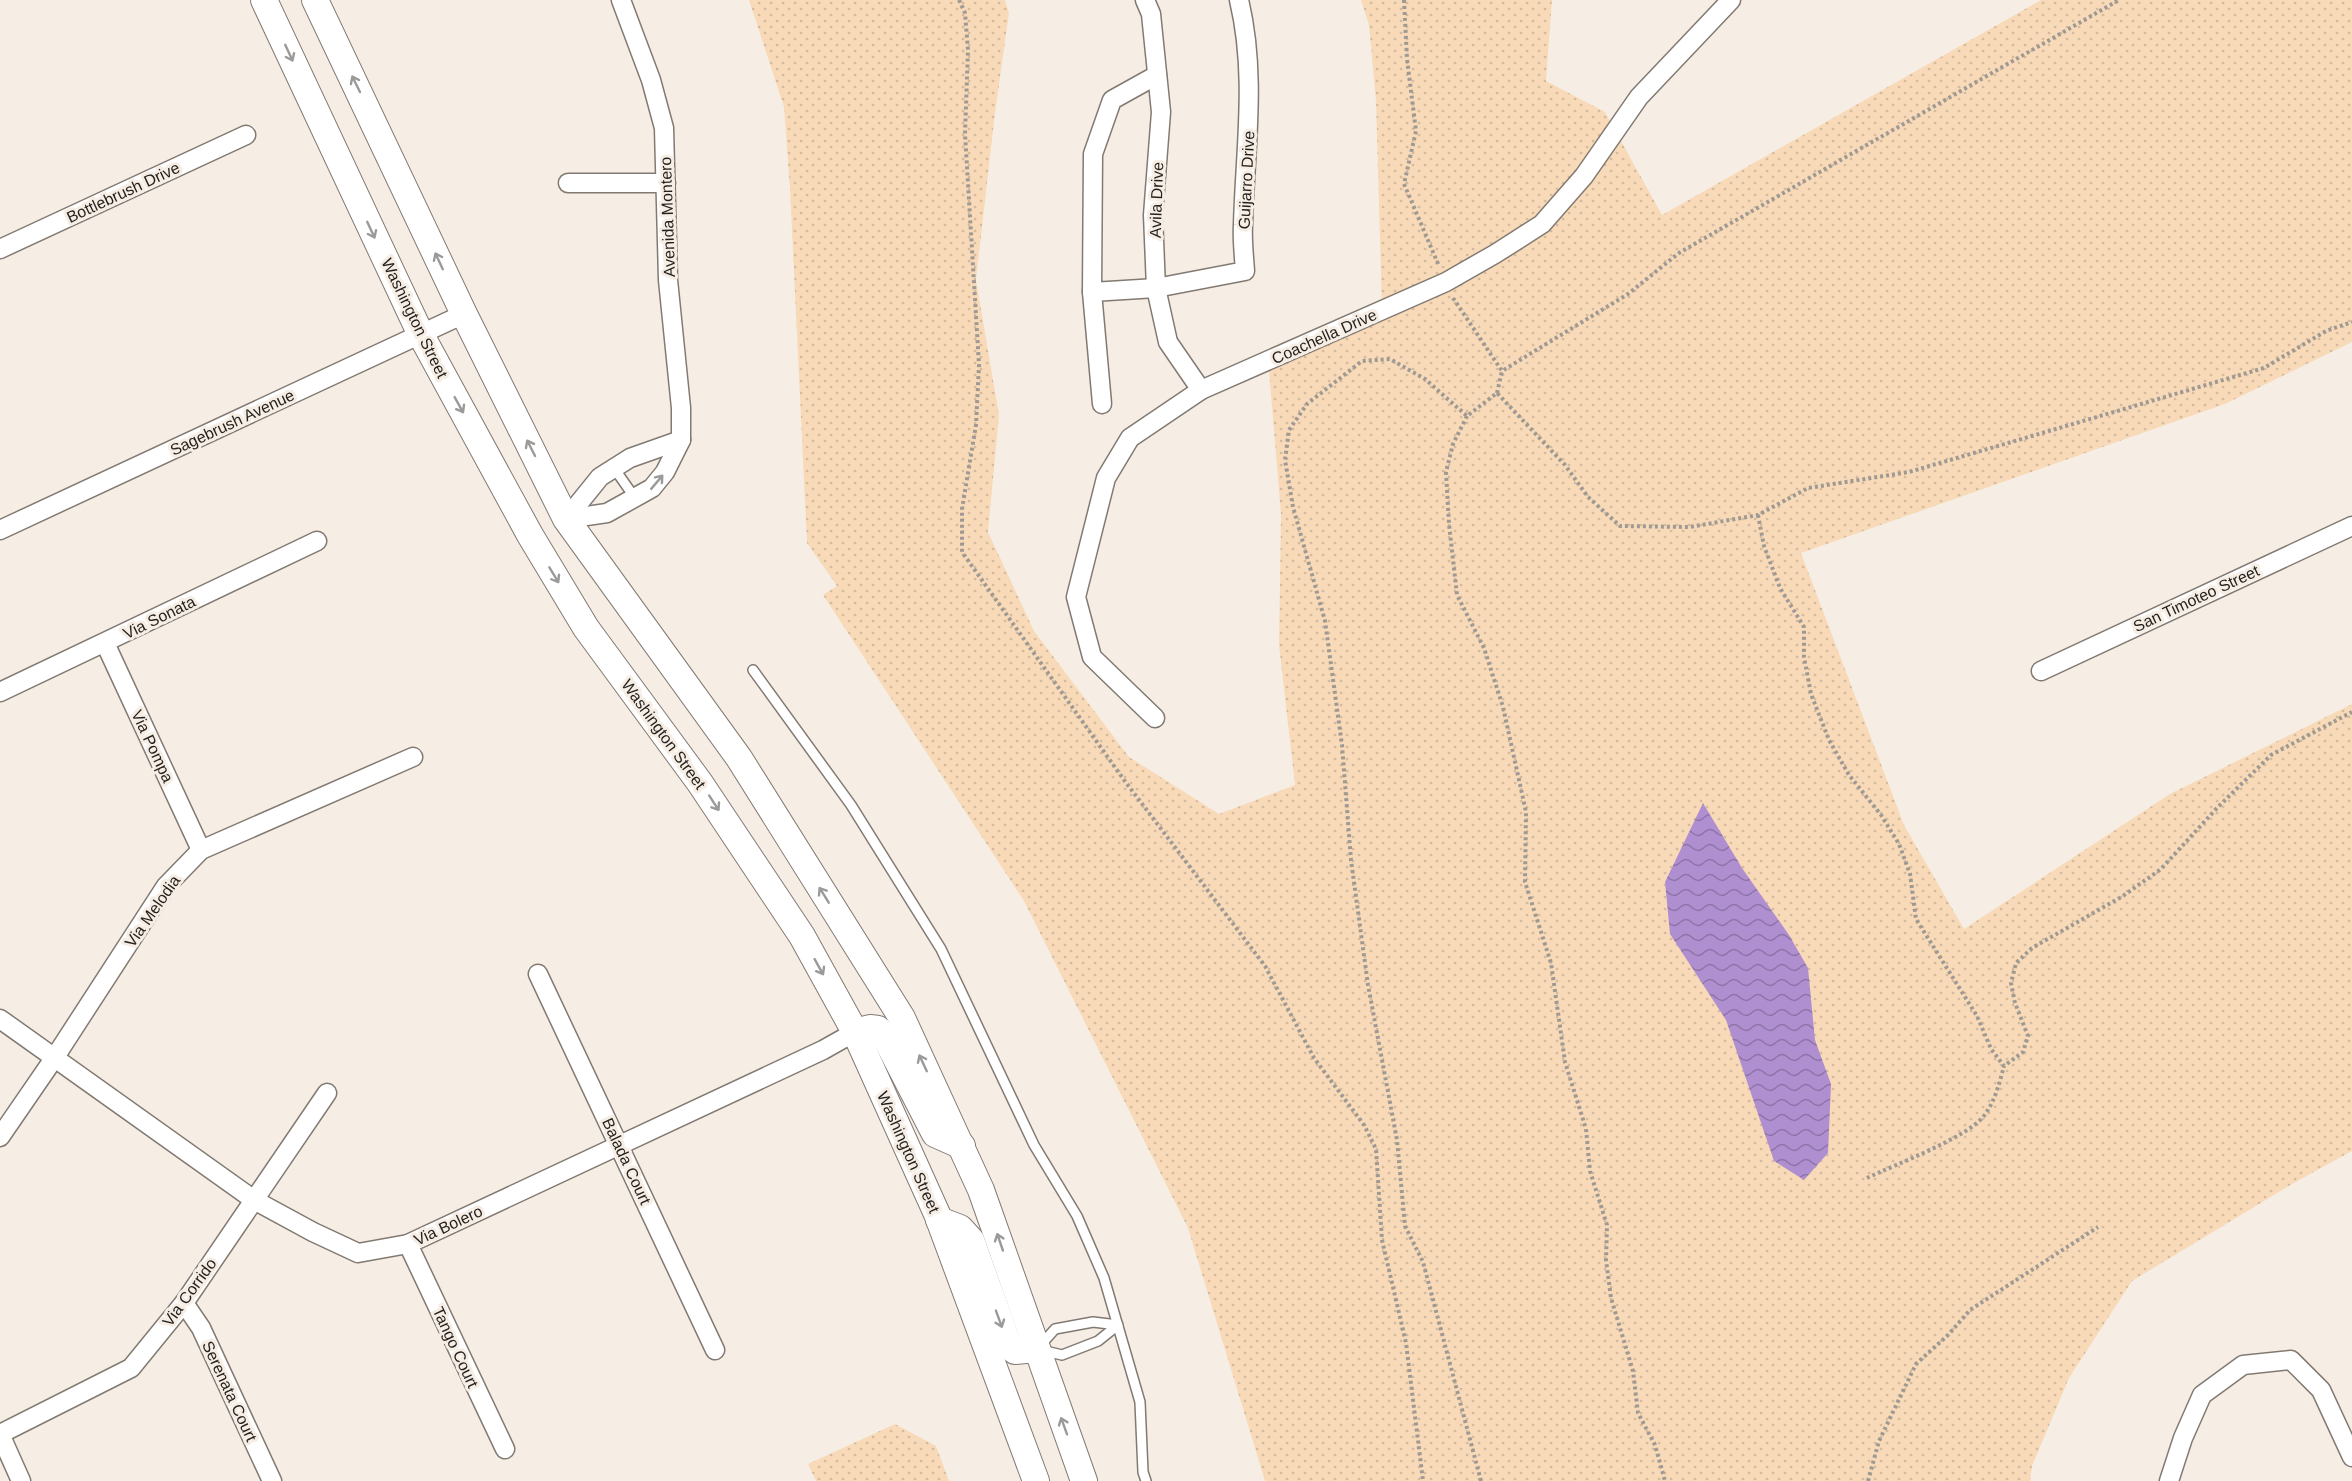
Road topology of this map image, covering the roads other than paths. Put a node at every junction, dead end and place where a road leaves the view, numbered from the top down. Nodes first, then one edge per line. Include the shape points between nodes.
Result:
1 (264, 0) edge
2 (315, 0) edge
3 (621, 0) edge
4 (1145, 0) edge
5 (1239, 0) edge
6 (1731, 0) edge
7 (1157, 75) junction
8 (246, 135) dead end
9 (568, 183) dead end
10 (666, 183) junction
11 (0, 249) edge
12 (1156, 288) junction
13 (1092, 292) junction
14 (464, 314) junction
15 (421, 335) junction
16 (1201, 390) junction
17 (1102, 404) dead end
18 (681, 440) junction
19 (614, 468) junction
20 (635, 498) junction
21 (566, 519) junction
22 (2352, 526) edge
23 (0, 530) edge
24 (317, 541) dead end
25 (105, 643) junction
26 (753, 670) dead end
27 (2041, 671) dead end
28 (0, 692) edge
29 (1155, 718) dead end
30 (413, 757) dead end
31 (201, 850) junction
32 (538, 974) dead end
33 (0, 1019) edge
34 (855, 1032) junction
35 (56, 1057) junction
36 (327, 1093) dead end
37 (0, 1137) edge
38 (620, 1145) junction
39 (962, 1146) junction
40 (254, 1200) junction
41 (939, 1220) junction
42 (408, 1244) junction
43 (184, 1303) junction
44 (1118, 1325) junction
45 (1037, 1349) junction
46 (715, 1350) dead end
47 (0, 1434) edge
48 (505, 1449) dead end
49 (2352, 1457) edge
50 (21, 1481) edge
51 (272, 1481) edge
52 (1036, 1481) edge
53 (1084, 1481) edge
54 (1146, 1481) edge
55 (2169, 1481) edge

1 -> 15 main road, Washington Street
14 -> 2 main road
3 - 10 street, Avenida Montero via 664,128
4 - 7 street, Avila Drive via 1151,14
5 - 12 street, Guijarro Drive via 1246,30 1250,98 1242,227 1245,271
6 - 16 street, Coachella Drive via 1639,97 1584,176 1542,224 1446,282
7 - 12 street, Avila Drive via 1161,112 1153,215
7 - 13 street via 1112,100 1093,154
8 - 11 street, Bottlebrush Drive
9 - 10 street
10 - 18 street, Avenida Montero via 668,280
12 - 13 street
12 - 16 street, Avila Drive via 1168,342
13 - 17 street
14 - 15 street, Sagebrush Avenue
21 -> 14 main road
15 - 23 street, Sagebrush Avenue
15 -> 34 main road, Washington Street via 530,535 586,628 707,792 802,936
16 - 29 street, Coachella Drive via 1130,438 1106,478 1076,597 1092,657
18 - 19 street via 630,458
20 -> 18 street, Avenida Montero via 652,488 665,472
19 - 20 lane
19 - 21 street via 600,477
20 - 21 street, Avenida Montero via 607,513
39 -> 21 main road via 902,1018 739,758
22 - 27 street, San Timoteo Street
24 - 25 street, Via Sonata
25 - 28 street, Via Sonata
25 - 31 street, Via Pompa
26 - 44 lane via 850,805 941,949 1034,1145 1077,1216 1104,1278
30 - 31 street, Via Melodia
31 - 35 street, Via Melodia via 166,885
32 - 38 street, Balada Court
33 - 35 street, Via Bolero
34 - 38 street, Via Bolero
34 - 39 main road via 870,1028 884,1035 935,1134
34 - 41 main road, Washington Street
35 - 37 street, Via Melodia
35 - 40 street, Via Bolero
36 - 40 street, Via Corrido
38 - 42 street, Via Bolero
38 - 46 street, Balada Court
45 -> 39 main road
40 - 42 street, Via Bolero via 358,1253
40 - 43 street, Via Corrido
41 -> 45 main road via 960,1228 971,1240 1009,1346 1015,1351
41 - 52 main road, Washington Street
42 - 48 street, Tango Court
43 - 47 street, Via Corrido via 131,1368
43 - 51 street, Serenata Court via 201,1328
44 - 45 lane via 1098,1341 1062,1355
44 - 45 lane via 1092,1322 1055,1329
44 - 54 lane via 1140,1402
53 -> 45 main road
47 - 50 street
49 - 55 street via 2321,1390 2291,1360 2243,1365 2202,1395

